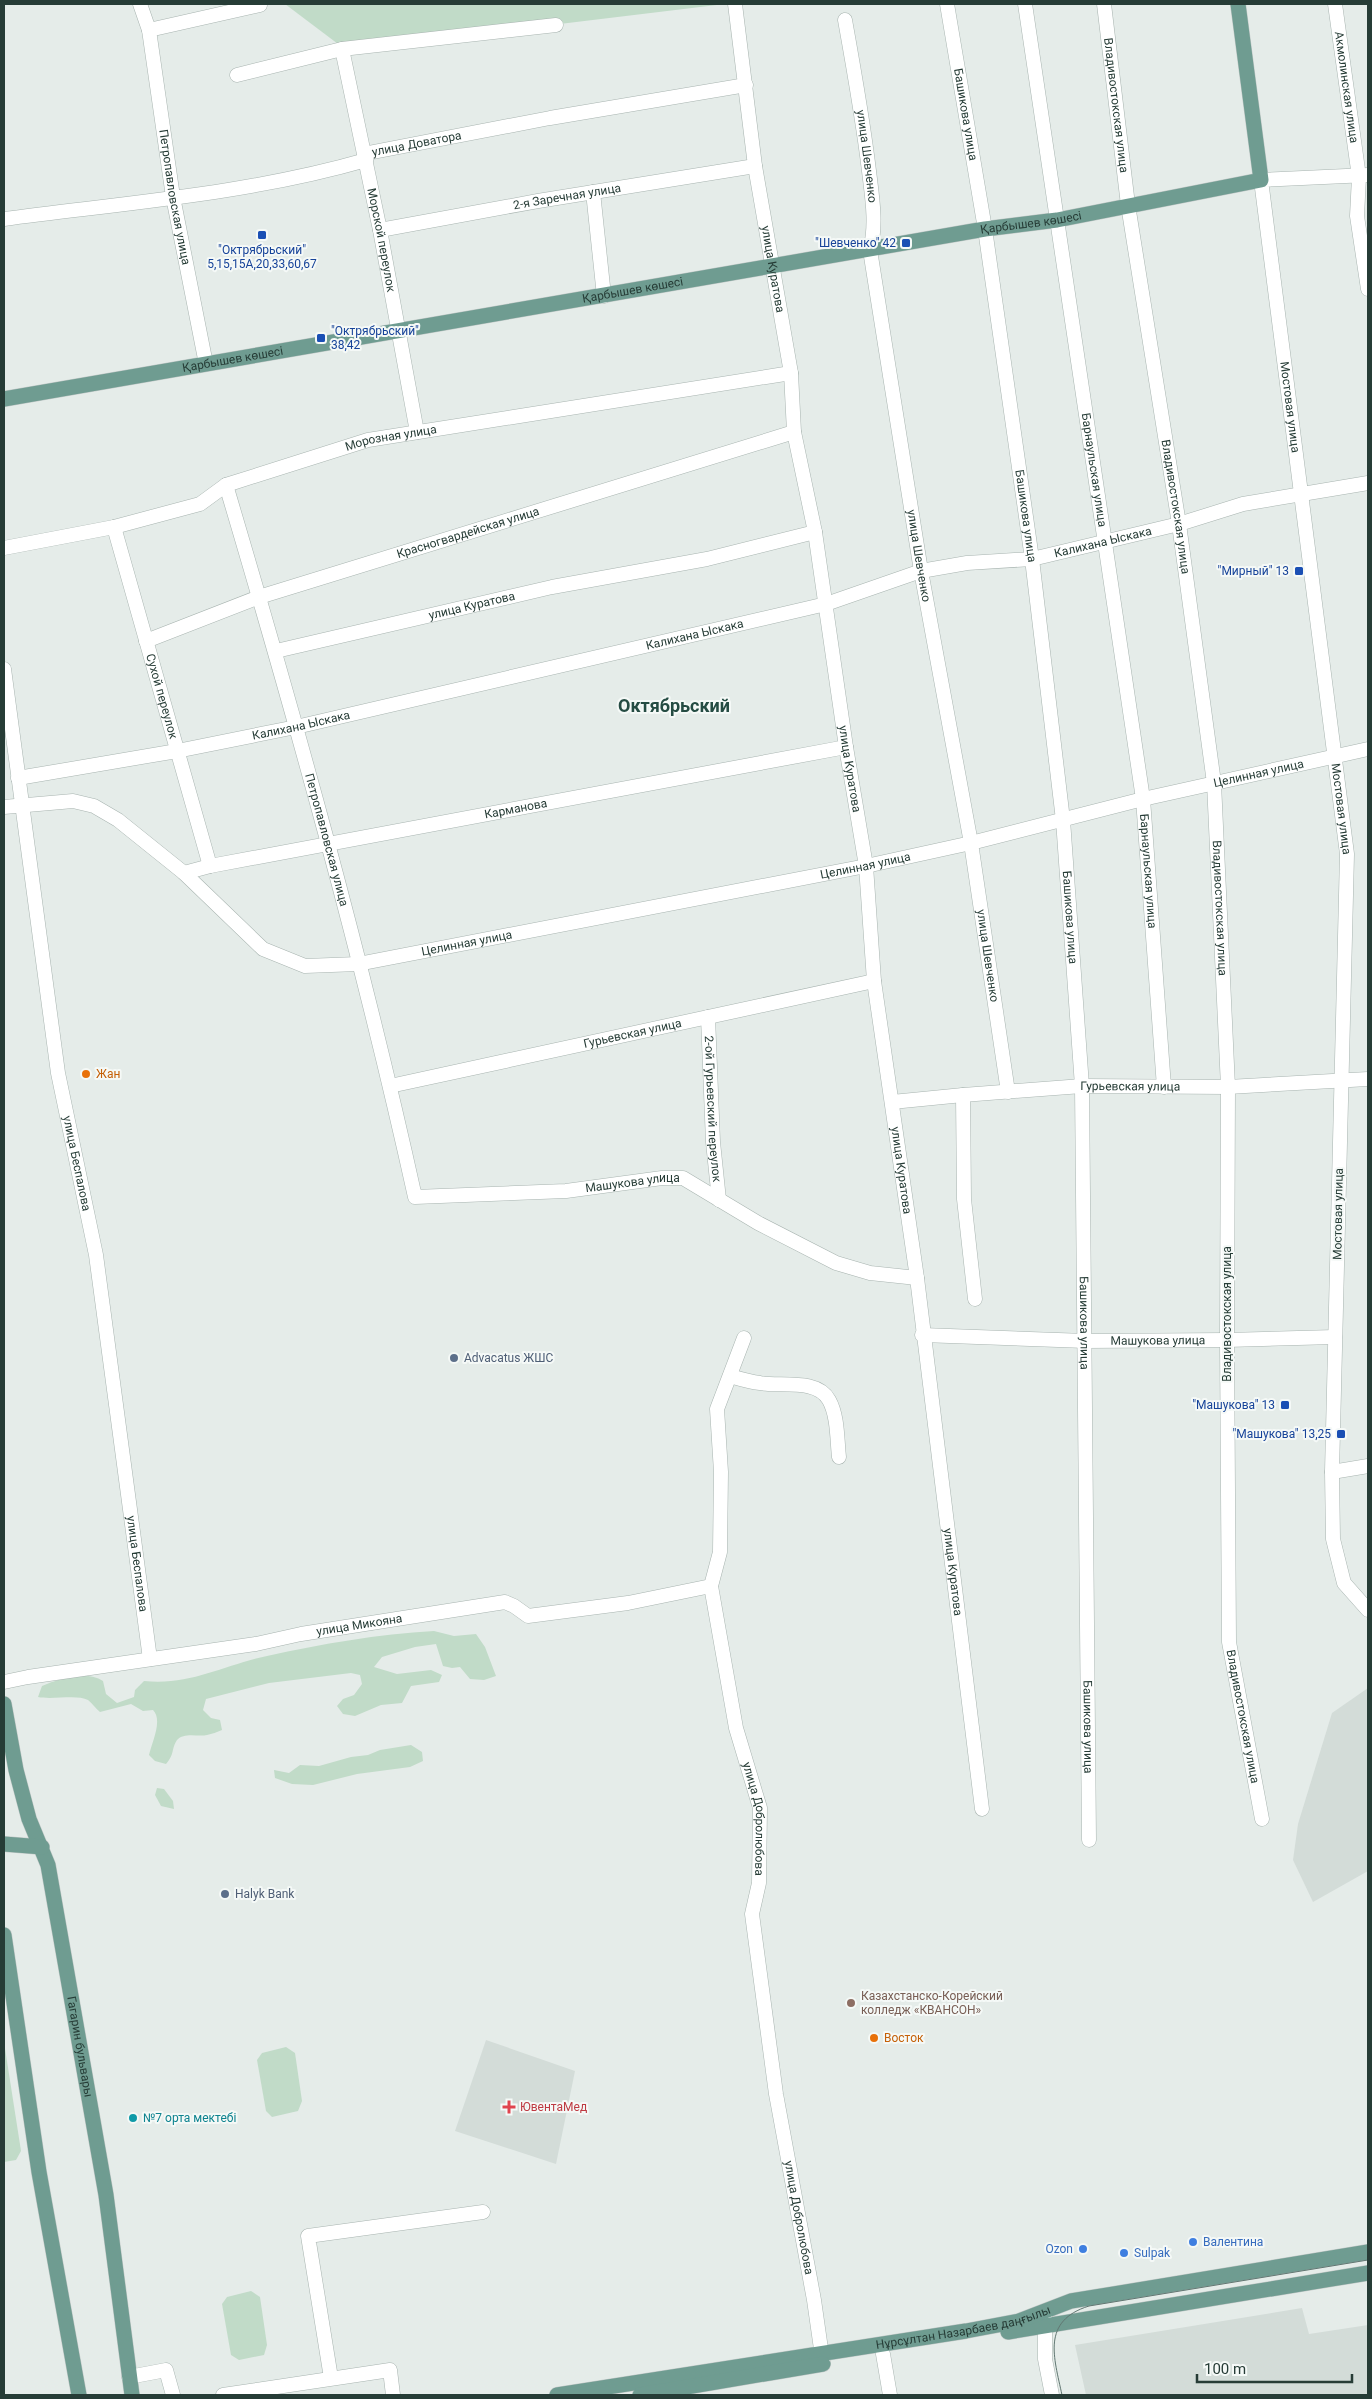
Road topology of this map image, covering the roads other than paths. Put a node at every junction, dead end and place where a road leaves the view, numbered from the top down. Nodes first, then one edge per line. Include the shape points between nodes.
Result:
1 (140, 4) edge
2 (735, 4) edge
3 (947, 4) edge
4 (1024, 4) edge
5 (1104, 4) edge
6 (1238, 4) edge
7 (1335, 4) edge
8 (260, 5) dead end
9 (845, 20) dead end
10 (556, 25) dead end
11 (149, 30) junction
12 (342, 49) junction
13 (237, 75) dead end
14 (746, 85) junction
15 (366, 160) junction
16 (755, 166) junction
17 (1364, 176) edge
18 (1261, 180) junction
19 (593, 192) junction
20 (173, 197) junction
21 (1128, 204) junction
22 (4, 219) edge
23 (1057, 220) junction
24 (985, 229) junction
25 (380, 230) junction
26 (870, 250) junction
27 (772, 267) junction
28 (1368, 289) edge
29 (604, 296) junction
30 (398, 329) junction
31 (206, 364) junction
32 (791, 373) junction
33 (4, 399) edge
34 (417, 432) junction
35 (794, 432) junction
36 (1368, 482) edge
37 (226, 486) junction
38 (1302, 494) junction
39 (1179, 524) junction
40 (114, 527) junction
41 (815, 532) junction
42 (1105, 541) junction
43 (4, 548) edge
44 (1032, 559) junction
45 (921, 571) junction
46 (259, 597) junction
47 (826, 604) junction
48 (146, 641) junction
49 (276, 651) junction
50 (4, 669) edge
51 (296, 727) junction
52 (846, 747) junction
53 (1368, 749) edge
54 (177, 751) junction
55 (1335, 755) junction
56 (18, 778) junction
57 (1214, 783) junction
58 (1143, 799) junction
59 (22, 806) junction
60 (4, 807) edge
61 (1064, 820) junction
62 (971, 843) junction
63 (327, 845) junction
64 (210, 866) junction
65 (866, 866) junction
66 (184, 873) junction
67 (358, 964) junction
68 (874, 981) junction
69 (708, 1017) junction
70 (1368, 1079) edge
71 (1341, 1081) junction
72 (390, 1086) junction
73 (1082, 1086) junction
74 (1164, 1087) junction
75 (1228, 1087) junction
76 (1008, 1092) junction
77 (963, 1094) junction
78 (892, 1102) junction
79 (414, 1197) joint
80 (719, 1200) junction
81 (917, 1278) junction
82 (974, 1299) dead end
83 (922, 1335) junction
84 (1335, 1336) junction
85 (744, 1338) dead end
86 (1227, 1340) junction
87 (1086, 1341) junction
88 (730, 1376) junction
89 (839, 1457) dead end
90 (1368, 1466) edge
91 (1332, 1472) junction
92 (710, 1586) junction
93 (1368, 1610) edge
94 (150, 1659) junction
95 (4, 1682) edge
96 (4, 1704) edge
97 (982, 1809) dead end
98 (1262, 1819) dead end
99 (1088, 1840) dead end
100 (4, 1844) edge
101 (42, 1847) junction
102 (4, 1935) edge
103 (483, 2212) dead end
104 (1368, 2252) edge
105 (1368, 2273) edge
106 (1045, 2312) junction
107 (1044, 2328) junction
108 (883, 2354) junction
109 (822, 2359) junction
110 (129, 2377) junction
111 (331, 2378) junction
112 (79, 2395) edge
113 (132, 2395) edge
114 (173, 2395) edge
115 (223, 2395) edge
116 (393, 2395) edge
117 (557, 2395) edge
118 (640, 2395) edge
119 (890, 2395) edge
120 (1052, 2395) edge

1 - 11 street, Петропавловская улица
2 - 14 street, улица Куратова
3 - 24 street, Башикова улица
4 - 23 street, Барнаульская улица
5 - 21 street, Владивостокская улица
6 - 18 main road, Мостовая улица
7 - 17 street, Акмолинская улица
8 - 11 street
9 - 26 street, улица Шевченко via 873,203
10 - 12 street
11 - 20 street, Петропавловская улица
12 - 13 street
12 - 15 street, Морской переулок
14 - 15 street, улица Доватора via 368,153
14 - 16 street, улица Куратова
15 - 20 street, улица Доватора via 322,173
15 - 25 street, Морской переулок
16 - 19 street, 2-я Заречная улица
16 - 27 street, улица Куратова
17 - 18 street
17 - 28 street, Акмолинская улица via 1357,216
18 - 21 main road, Қарбышев көшесі
18 - 38 street, Мостовая улица
19 - 25 street, 2-я Заречная улица
19 - 29 street
20 - 22 street, улица Доватора
20 - 31 street, Петропавловская улица
21 - 23 main road, Қарбышев көшесі
21 - 39 street, Владивостокская улица
23 - 24 main road, Қарбышев көшесі
23 - 42 street, Барнаульская улица
24 - 26 main road, Қарбышев көшесі
24 - 44 street, Башикова улица
25 - 30 street, Морской переулок
26 - 27 main road, Қарбышев көшесі
26 - 45 street, улица Шевченко
27 - 29 main road, Қарбышев көшесі
27 - 32 street, улица Куратова
29 - 30 main road, Қарбышев көшесі
30 - 31 main road, Қарбышев көшесі
30 - 34 street, Морской переулок
31 - 33 main road, Қарбышев көшесі
32 - 34 street, Морозная улица
32 - 35 street, улица Куратова
34 - 37 street, Морозная улица via 368,440
35 - 41 street, улица Куратова
35 - 46 street, Красногвардейская улица
36 - 38 street, Калихана Ыскака
37 - 40 street, Морозная улица via 200,504
37 - 46 street, Петропавловская улица
38 - 39 street, Калихана Ыскака via 1244,504
38 - 55 street, Мостовая улица
39 - 42 street, Калихана Ыскака
39 - 57 street, Владивостокская улица
40 - 43 street, Морозная улица
40 - 48 street, Сухой переулок
41 - 47 street, улица Куратова
41 - 49 street, улица Куратова via 707,559 552,587
42 - 44 street, Калихана Ыскака
42 - 58 street, Барнаульская улица
44 - 45 street, Калихана Ыскака via 967,563
44 - 61 street, Башикова улица
45 - 47 street, Калихана Ыскака
45 - 62 street, улица Шевченко
46 - 48 street, Красногвардейская улица
46 - 49 street, Петропавловская улица
47 - 51 street, Калихана Ыскака
47 - 52 street, улица Куратова
48 - 54 street, Сухой переулок
49 - 51 street, Петропавловская улица
50 - 56 street, улица Беспалова
51 - 54 street, Калихана Ыскака
51 - 63 street, Петропавловская улица
52 - 63 street, Карманова
52 - 65 street, улица Куратова
53 - 55 street, Целинная улица
54 - 56 street, Калихана Ыскака
54 - 64 street, Сухой переулок
55 - 57 street, Целинная улица
55 - 71 street, Мостовая улица via 1347,854
56 - 59 street, улица Беспалова
57 - 58 street, Целинная улица
57 - 75 street, Владивостокская улица
58 - 61 street, Целинная улица
58 - 74 street, Барнаульская улица
59 - 60 street, Целинная улица
59 - 66 street, Целинная улица via 74,800 94,806 118,820
59 - 94 street, улица Беспалова via 58,1073 96,1255
61 - 62 street, Целинная улица
61 - 73 street, Башикова улица
62 - 65 street, Целинная улица
62 - 76 street, улица Шевченко
63 - 64 street, Карманова
63 - 67 street, Петропавловская улица
64 - 66 street, Карманова
65 - 67 street, Целинная улица
65 - 68 street, улица Куратова
66 - 67 street, Целинная улица via 263,949 305,966
67 - 72 street, Петропавловская улица
68 - 69 street, Гурьевская улица
68 - 78 street, улица Куратова
69 - 72 street, Гурьевская улица
69 - 80 street, 2-ой Гурьевский переулок via 713,1142
70 - 71 street, Гурьевская улица
71 - 75 street, Гурьевская улица
71 - 84 street, Мостовая улица
72 - 79 street, Петропавловская улица
73 - 74 street, Гурьевская улица
73 - 76 street, Гурьевская улица
73 - 87 street, Башикова улица
74 - 75 street, Гурьевская улица
75 - 86 street, Владивостокская улица
76 - 77 street, Гурьевская улица
77 - 78 street, Гурьевская улица
77 - 82 street via 964,1199
78 - 81 street, улица Куратова
79 - 80 street, Машукова улица via 566,1191 683,1178
80 - 81 street, Машукова улица via 836,1263 870,1273
81 - 83 street, улица Куратова
83 - 87 street, Машукова улица
83 - 97 street, улица Куратова
84 - 86 street, Машукова улица
84 - 91 street, Мостовая улица
85 - 88 street, улица Добролюбова
86 - 87 street, Машукова улица
86 - 98 street, Владивостокская улица via 1229,1642
87 - 99 street, Башикова улица
88 - 89 street via 761,1384 815,1388 829,1399
88 - 92 street, улица Добролюбова via 716,1408 721,1472 720,1552
90 - 91 street
91 - 93 street, Мостовая улица via 1333,1539 1344,1583
92 - 94 street, улица Микояна via 628,1603 528,1616 505,1602
92 - 109 street, улица Добролюбова via 736,1728 760,1808 759,1883 752,1914 776,2094
94 - 95 street, улица Микояна
96 - 101 main road, Гагарин бульвары via 20,1786
100 - 101 main road
101 - 110 main road, Гагарин бульвары via 48,1865 103,2176
102 - 112 main road via 39,2172
103 - 111 street via 308,2236
104 - 106 main road, Нұрсұлтан Назарбаев даңғылы via 1071,2301
105 - 107 main road, Нұрсұлтан Назарбаев даңғылы via 1071,2320
106 - 107 street
106 - 109 main road, Нұрсұлтан Назарбаев даңғылы via 1019,2321
107 - 108 main road, Нұрсұлтан Назарбаев даңғылы
107 - 120 street via 1045,2359
108 - 109 main road, Нұрсұлтан Назарбаев даңғылы
108 - 119 street
109 - 117 main road, Нұрсұлтан Назарбаев даңғылы
109 - 118 main road, Нұрсұлтан Назарбаев даңғылы
110 - 113 main road, Гагарин бульвары
110 - 114 street via 166,2370
111 - 115 street
111 - 116 street via 390,2370

